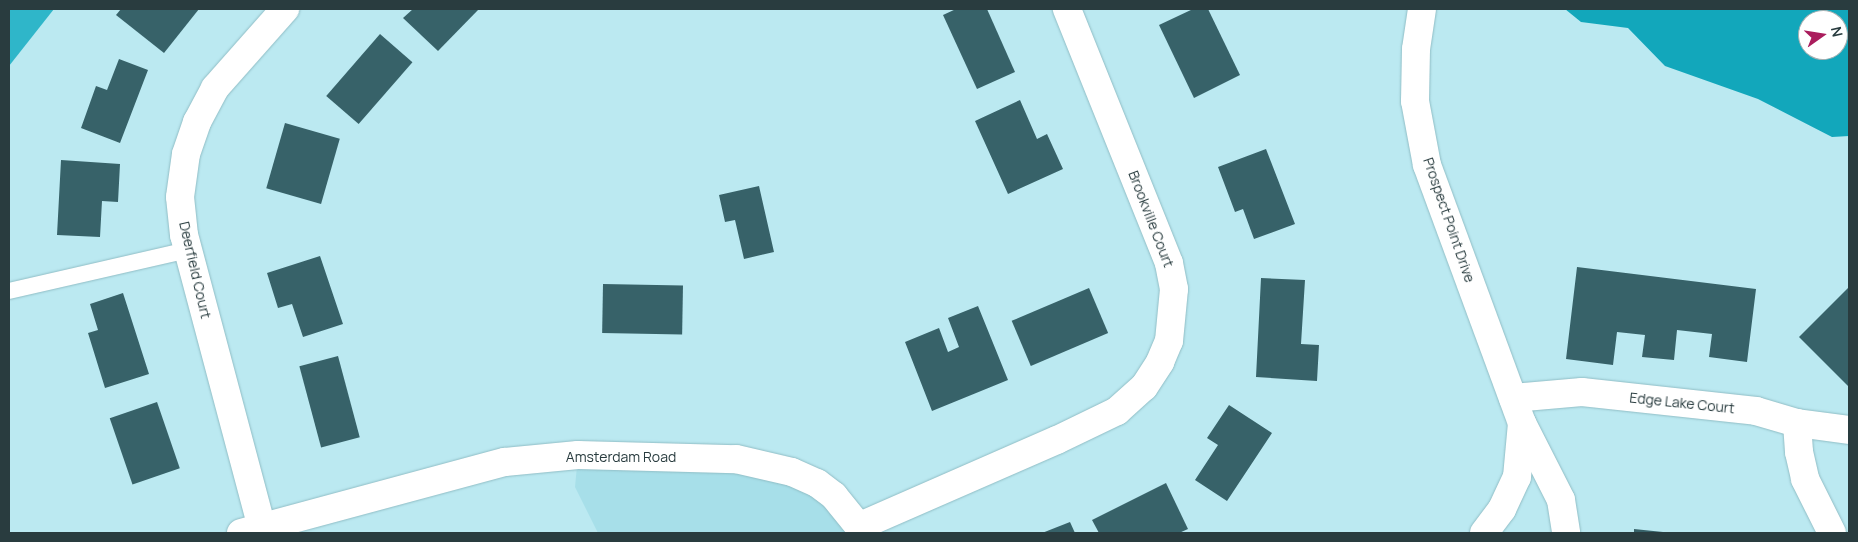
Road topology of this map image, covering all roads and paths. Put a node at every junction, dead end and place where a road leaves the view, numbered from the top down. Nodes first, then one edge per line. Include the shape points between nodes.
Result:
1 (285, 9) edge
2 (1067, 9) edge
3 (1422, 9) edge
4 (188, 250) junction
5 (9, 291) edge
6 (1513, 398) junction
7 (1522, 423) junction
8 (1797, 423) junction
9 (1849, 430) edge
10 (252, 530) edge
11 (862, 530) edge
12 (1484, 533) edge
13 (1566, 533) edge
14 (1832, 533) edge

1 - 4 street, Deerfield Court via 215,88 198,122 186,154 180,197
2 - 11 street, Brookville Court via 1169,263 1174,289 1169,341 1144,387 1118,411
3 - 6 street, Prospect Point Drive via 1416,49 1415,101 1427,165
4 - 5 lane
4 - 10 street, Deerfield Court
6 - 7 street, Prospect Point Drive
6 - 8 street, Edge Lake Court via 1582,392 1756,411
7 - 12 street, Prospect Point Drive via 1517,478 1502,509
7 - 13 street, Prospect Point Drive via 1561,500
8 - 9 street, Edge Lake Court
8 - 14 street via 1799,452 1806,479
10 - 11 street, Amsterdam Road via 505,462 578,455 736,459 792,472 817,483 834,496

